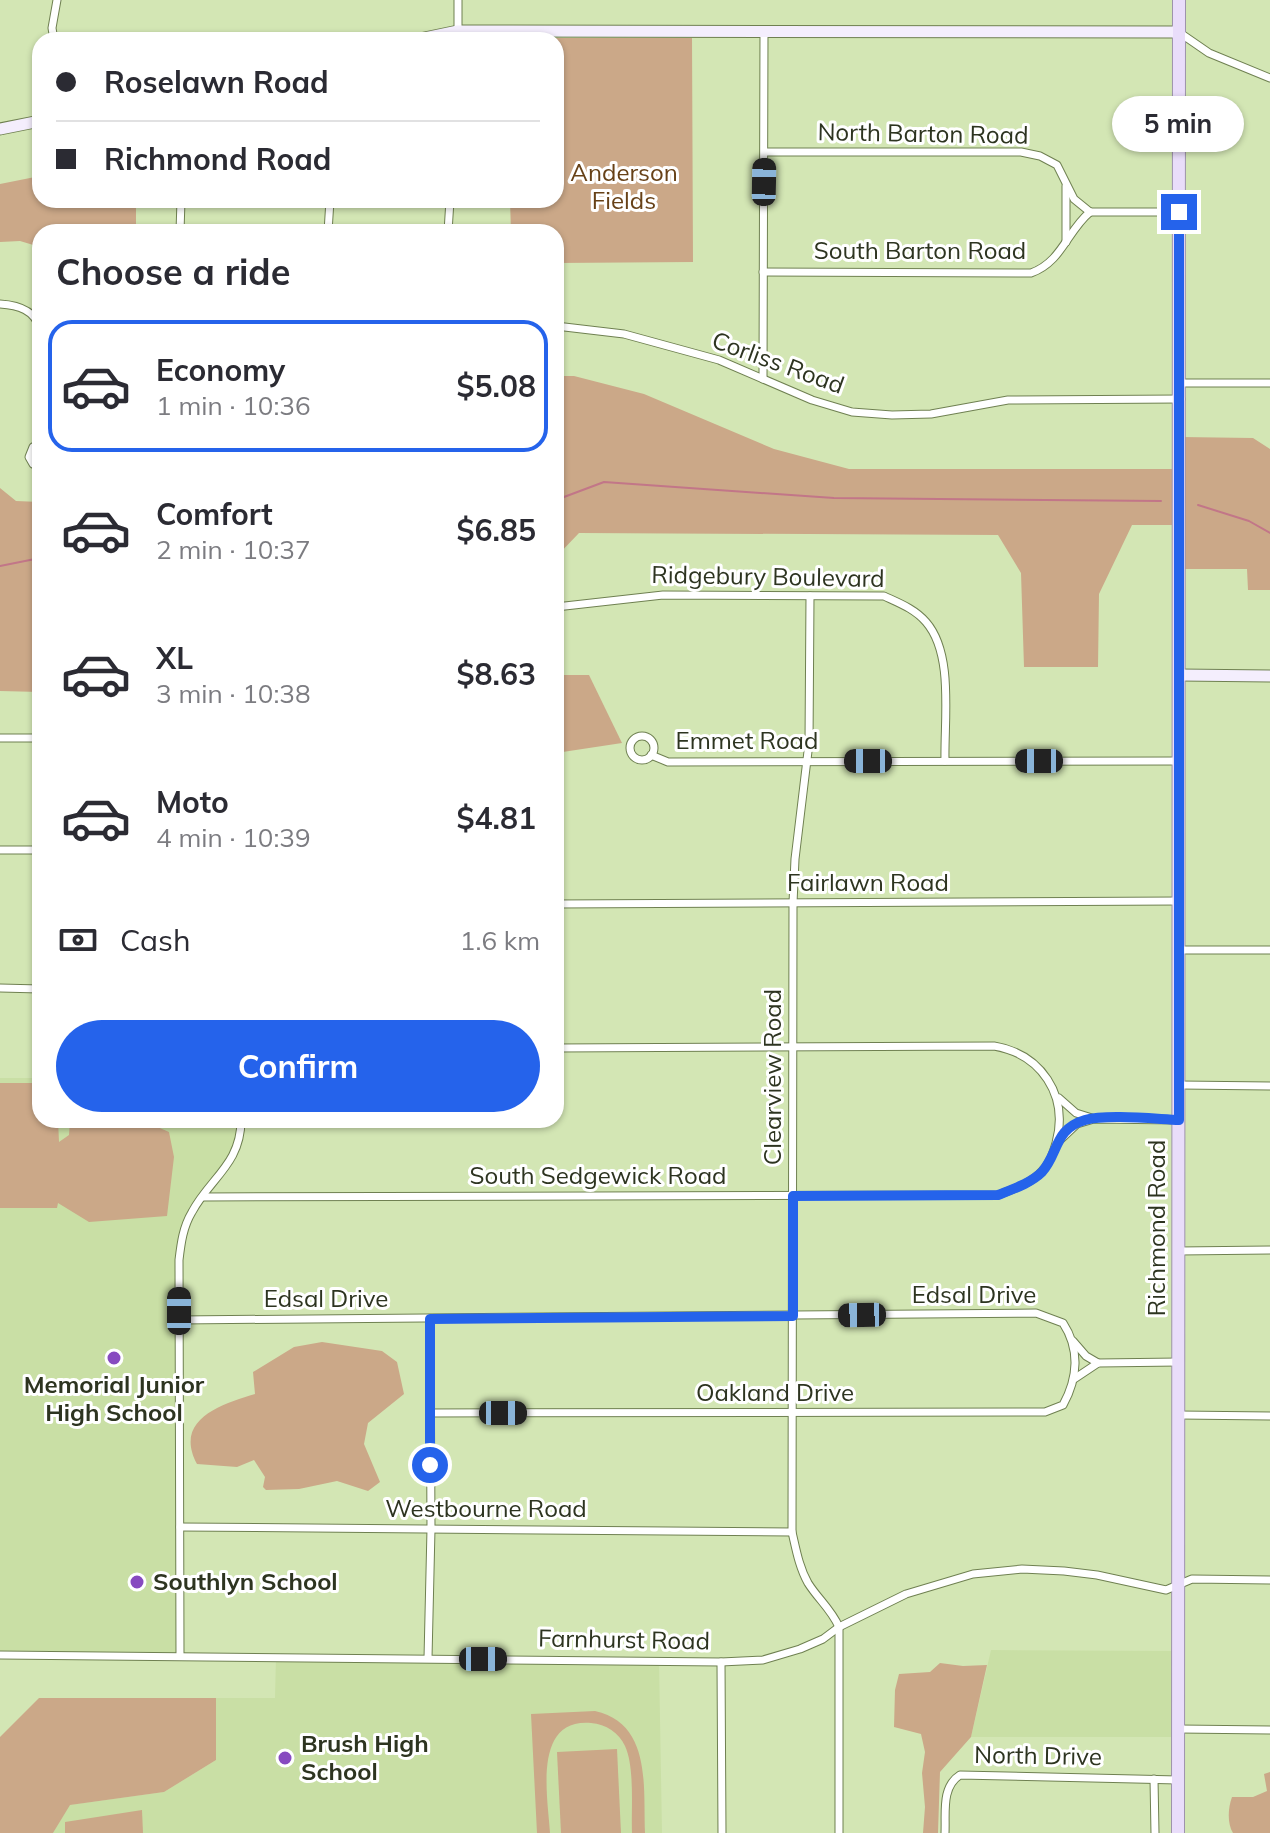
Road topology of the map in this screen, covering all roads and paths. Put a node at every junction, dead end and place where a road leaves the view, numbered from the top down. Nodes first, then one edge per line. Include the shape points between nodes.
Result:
1 (57, 0) edge
2 (458, 0) edge
3 (1179, 0) edge
4 (764, 30) junction
5 (53, 32) edge
6 (454, 32) edge
7 (1178, 32) junction
8 (564, 33) edge
9 (1270, 78) edge
10 (32, 123) edge
11 (0, 129) edge
12 (765, 152) junction
13 (1066, 184) junction
14 (1090, 212) junction
15 (1179, 212) junction
16 (1066, 244) junction
17 (763, 272) junction
18 (0, 304) edge
19 (32, 315) edge
20 (564, 327) edge
21 (763, 379) junction
22 (1181, 383) junction
23 (1270, 383) edge
24 (1181, 399) junction
25 (810, 596) junction
26 (564, 606) edge
27 (1180, 675) junction
28 (1270, 676) edge
29 (0, 738) edge
30 (32, 738) edge
31 (651, 755) dead end
32 (945, 761) junction
33 (1180, 761) junction
34 (806, 762) junction
35 (0, 850) edge
36 (32, 850) edge
37 (1180, 901) junction
38 (793, 903) junction
39 (564, 904) edge
40 (1180, 950) junction
41 (1270, 950) edge
42 (0, 988) edge
43 (32, 989) edge
44 (793, 1047) junction
45 (564, 1048) edge
46 (1180, 1085) junction
47 (1270, 1086) edge
48 (1055, 1092) junction
49 (1094, 1119) junction
50 (1179, 1120) junction
51 (240, 1128) edge
52 (1055, 1144) junction
53 (793, 1196) junction
54 (203, 1197) junction
55 (1270, 1250) edge
56 (1179, 1251) junction
57 (793, 1316) junction
58 (430, 1319) junction
59 (179, 1320) junction
60 (1072, 1341) junction
61 (1179, 1362) junction
62 (1098, 1363) junction
63 (1074, 1379) junction
64 (430, 1413) junction
65 (793, 1413) junction
66 (1179, 1415) junction
67 (1270, 1416) edge
68 (180, 1527) junction
69 (431, 1529) junction
70 (792, 1532) junction
71 (1270, 1580) edge
72 (1179, 1585) junction
73 (839, 1627) junction
74 (0, 1655) edge
75 (180, 1656) junction
76 (428, 1658) junction
77 (721, 1662) junction
78 (1179, 1729) junction
79 (1270, 1730) edge
80 (1154, 1779) junction
81 (1178, 1780) junction
82 (722, 1833) edge
83 (839, 1833) edge
84 (945, 1833) edge
85 (1155, 1833) edge
86 (1178, 1833) edge

1 - 5 street
2 - 6 street
3 - 7 main road, Richmond Road
4 - 7 street
4 - 8 street
4 - 12 street
7 - 9 street via 1209,53
7 - 15 main road, Richmond Road
10 - 11 street
12 - 13 street, North Barton Road via 1021,152 1057,165
12 - 17 street
13 - 14 street, North Barton Road
13 - 16 street
14 - 15 street
14 - 16 street, South Barton Road
15 - 22 main road, Richmond Road
16 - 17 street, South Barton Road via 1044,268 1031,273
17 - 21 street
18 - 19 street via 22,307
20 - 21 street, Corliss Road via 624,334 719,360
21 - 24 street, Corliss Road via 852,412 892,415 931,414 1008,400
22 - 23 street
22 - 24 main road, Richmond Road
24 - 27 main road, Richmond Road
25 - 26 street, Ridgebury Boulevard via 663,595
25 - 32 street, Ridgebury Boulevard via 884,596 926,621 943,654
25 - 34 street, Clearview Road
27 - 28 street
27 - 33 main road, Richmond Road
29 - 30 street
31 - 34 street, Emmet Road via 668,762
32 - 33 street, Emmet Road
32 - 34 street, Emmet Road
33 - 37 main road, Richmond Road
34 - 38 street, Clearview Road
35 - 36 street
37 - 38 street, Fairlawn Road
37 - 40 main road, Richmond Road
38 - 39 street, Fairlawn Road
38 - 44 street, Clearview Road
40 - 41 street
40 - 46 main road, Richmond Road
42 - 43 street
44 - 45 street
44 - 48 street via 994,1046 1023,1055 1040,1068
44 - 53 street, Clearview Road
46 - 47 street
46 - 50 main road, Richmond Road
48 - 49 street via 1076,1113
48 - 52 street, South Sedgewick Road
49 - 50 street
49 - 52 street via 1067,1130
50 - 56 main road, Richmond Road
51 - 54 street via 239,1145
52 - 53 street, South Sedgewick Road via 1042,1172 998,1195
53 - 54 street, South Sedgewick Road
53 - 57 street, Clearview Road
54 - 59 street via 182,1234
55 - 56 street
56 - 61 main road, Richmond Road
57 - 58 street, Edsal Drive
57 - 60 street, Edsal Drive via 1036,1313 1063,1323
57 - 65 street, Clearview Road
58 - 59 street, Edsal Drive
58 - 64 street
59 - 68 street
60 - 62 street, Edsal Drive
60 - 63 street
61 - 62 street
61 - 66 main road, Richmond Road
62 - 63 street
63 - 65 street, Oakland Drive via 1063,1405 1045,1412
64 - 65 street, Oakland Drive
64 - 69 street
65 - 70 street, Clearview Road
66 - 67 street
66 - 72 main road, Richmond Road
68 - 69 street, Westbourne Road
68 - 75 street
69 - 70 street, Westbourne Road
69 - 76 street
70 - 73 street, Clearview Road via 809,1584
71 - 72 street, Farnhurst Road via 1192,1579
72 - 73 street, Farnhurst Road via 1166,1590 1064,1571 973,1574 906,1594
72 - 78 main road, Richmond Road
73 - 77 street, Farnhurst Road via 823,1639 763,1660
73 - 83 street
74 - 75 street, Farnhurst Road
75 - 76 street, Farnhurst Road
76 - 77 street, Farnhurst Road
77 - 82 street
78 - 79 street
78 - 81 main road, Richmond Road
80 - 81 street, North Drive
80 - 84 street, North Drive via 960,1775 947,1788
80 - 85 street
81 - 86 main road, Richmond Road

